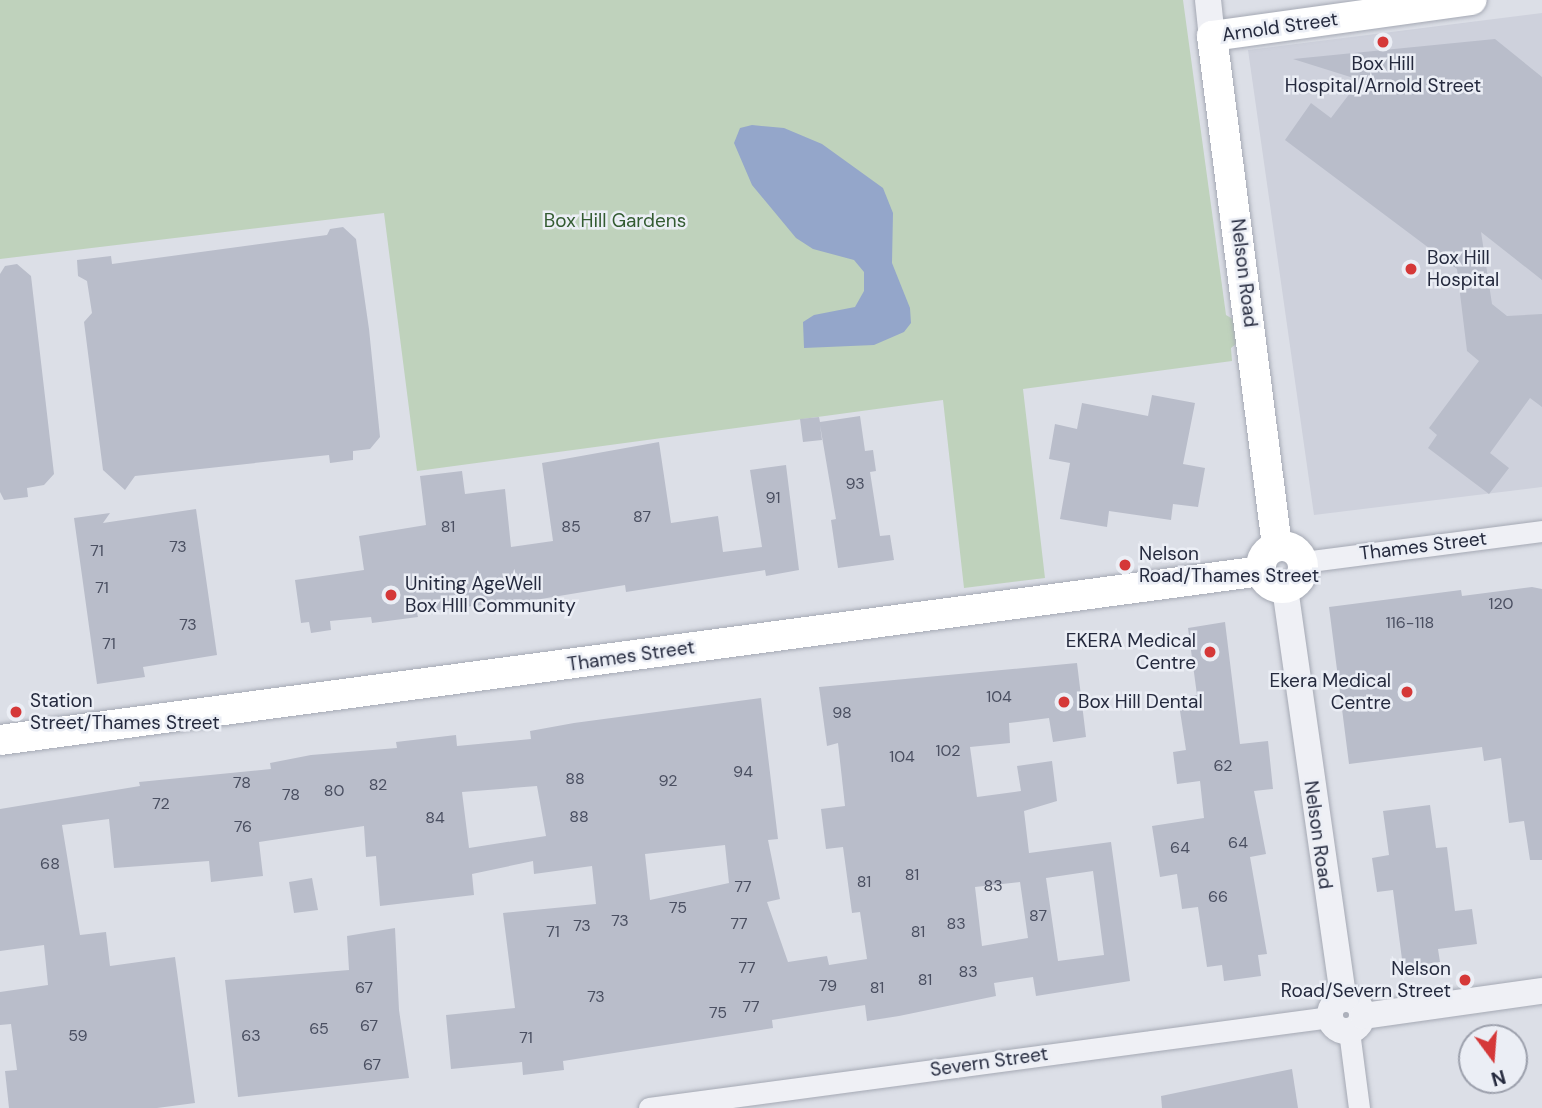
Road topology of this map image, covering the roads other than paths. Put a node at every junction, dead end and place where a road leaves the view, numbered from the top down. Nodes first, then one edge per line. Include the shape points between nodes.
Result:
1 (1208, 0) edge
2 (1472, 0) edge
3 (1212, 36) junction
4 (1542, 531) edge
5 (1277, 546) junction
6 (1303, 562) junction
7 (1273, 579) junction
8 (0, 740) edge
9 (1542, 991) edge
10 (1346, 1016) junction
11 (649, 1108) edge
12 (1359, 1108) edge

1 - 3 street, Nelson Road
2 - 3 main road, Arnold Street
3 - 5 main road, Nelson Road
4 - 6 street, Thames Street
5 - 6 main road via 1293,548
5 - 7 main road via 1266,553
6 - 7 main road via 1298,582
7 - 8 main road, Thames Street
7 - 10 street, Nelson Road
9 - 10 street, Severn Street
10 - 11 street, Severn Street
10 - 12 street, Nelson Road

